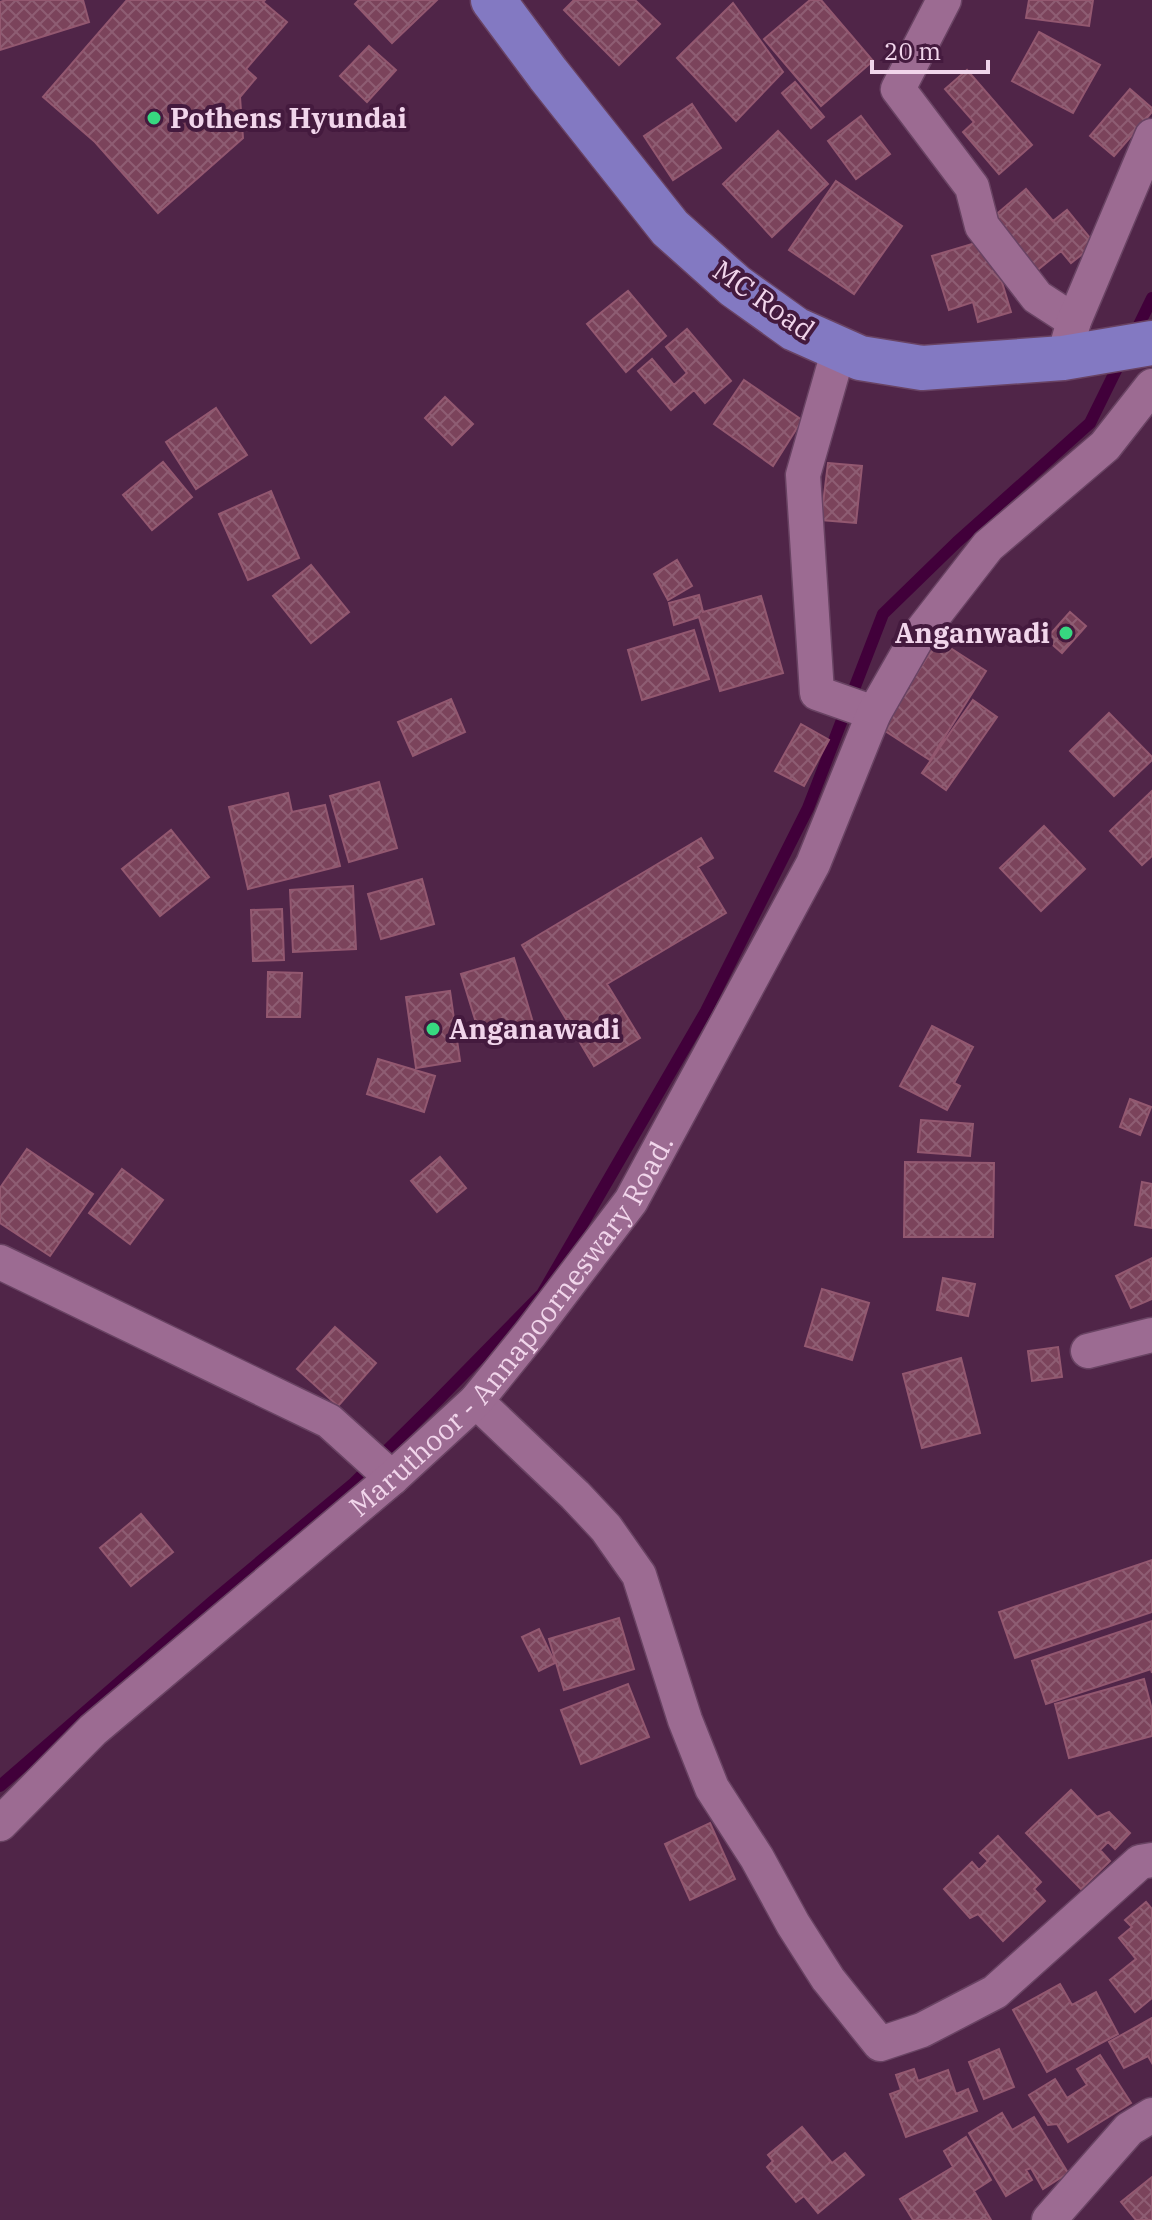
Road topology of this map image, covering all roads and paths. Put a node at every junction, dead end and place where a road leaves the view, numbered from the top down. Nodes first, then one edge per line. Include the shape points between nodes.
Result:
1 (493, 0) edge
2 (944, 0) edge
3 (1152, 136) edge
4 (1068, 339) junction
5 (1152, 343) edge
6 (839, 349) junction
7 (1152, 386) edge
8 (874, 713) junction
9 (0, 1262) edge
10 (1152, 1335) edge
11 (1088, 1351) dead end
12 (476, 1401) junction
13 (392, 1478) junction
14 (0, 1824) edge
15 (1152, 1860) edge
16 (1152, 2115) edge
17 (1049, 2220) edge

1 - 6 main road, MC Road via 670,228 735,286 795,329
2 - 4 street via 898,89 972,187 982,226
3 - 4 street
4 - 5 main road, MC Road
4 - 6 main road, MC Road via 922,368 860,358
6 - 8 street via 803,475 817,693
7 - 8 street, Maruthoor - Annapoorneswary Road. via 1105,446 988,546 918,636
8 - 12 street, Maruthoor - Annapoorneswary Road. via 813,864 631,1201
9 - 13 street via 329,1421
10 - 11 street
12 - 13 street, Maruthoor - Annapoorneswary Road.
12 - 15 street via 606,1528 639,1575 712,1788 828,1979 880,2044 922,2030 995,1992 1140,1862
13 - 14 street, Maruthoor - Annapoorneswary Road. via 93,1730
16 - 17 street via 1129,2129

